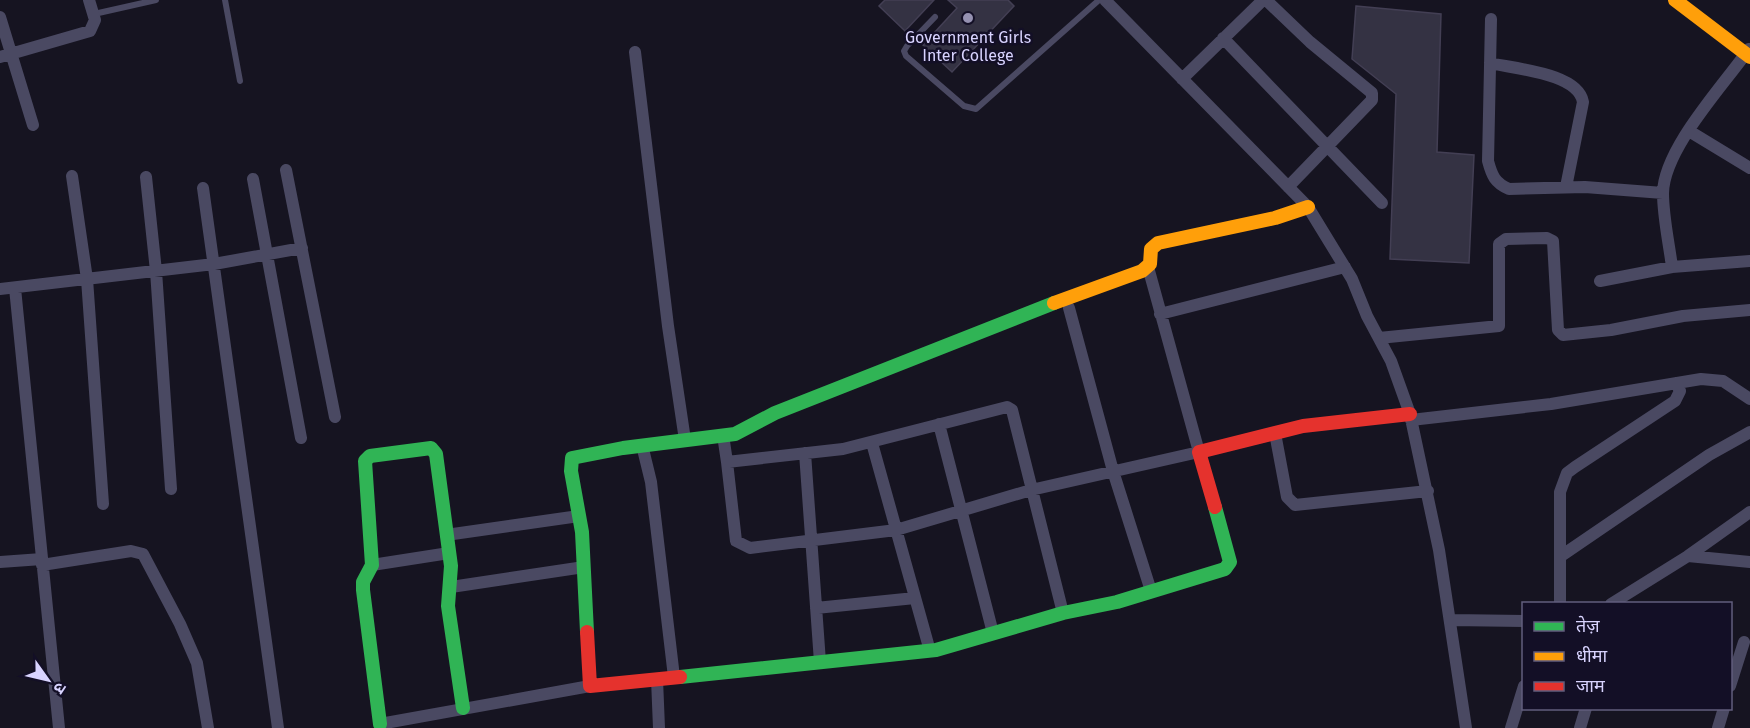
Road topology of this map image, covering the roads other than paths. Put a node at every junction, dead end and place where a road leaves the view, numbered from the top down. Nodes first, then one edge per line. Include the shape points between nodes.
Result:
1 (89, 0) edge
2 (156, 0) edge
3 (225, 0) edge
4 (1099, 0) edge
5 (1105, 0) edge
6 (1264, 0) edge
7 (1676, 0) edge
8 (94, 14) junction
9 (0, 17) edge
10 (935, 17) dead end
11 (1491, 19) dead end
12 (1223, 38) junction
13 (635, 52) dead end
14 (1749, 53) edge
15 (6, 55) edge
16 (1490, 63) junction
17 (1182, 79) junction
18 (240, 81) dead end
19 (33, 124) dead end
20 (1689, 131) junction
21 (1326, 147) junction
22 (1750, 168) edge
23 (286, 170) dead end
24 (72, 176) dead end
25 (146, 177) dead end
26 (253, 179) dead end
27 (1288, 187) junction
28 (1566, 187) junction
29 (203, 188) dead end
30 (1663, 193) junction
31 (1382, 203) dead end
32 (1308, 207) junction
33 (302, 248) junction
34 (266, 255) junction
35 (1750, 261) edge
36 (214, 264) junction
37 (1148, 267) junction
38 (1345, 267) junction
39 (1672, 267) junction
40 (156, 271) junction
41 (87, 279) junction
42 (1600, 281) dead end
43 (15, 288) junction
44 (0, 289) edge
45 (1069, 308) dead end
46 (1750, 310) edge
47 (1160, 314) junction
48 (1379, 338) junction
49 (1676, 383) junction
50 (1750, 399) edge
51 (335, 417) dead end
52 (1411, 417) junction
53 (939, 424) junction
54 (1750, 432) edge
55 (1275, 433) junction
56 (723, 435) junction
57 (301, 438) dead end
58 (685, 440) junction
59 (872, 443) junction
60 (642, 445) junction
61 (1199, 452) junction
62 (805, 453) junction
63 (727, 462) junction
64 (1113, 471) junction
65 (171, 489) dead end
66 (1031, 489) junction
67 (1428, 491) junction
68 (103, 504) dead end
69 (960, 511) junction
70 (1750, 512) edge
71 (579, 516) junction
72 (896, 530) junction
73 (446, 535) junction
74 (810, 541) junction
75 (449, 553) junction
76 (1561, 556) junction
77 (1688, 556) junction
78 (0, 562) edge
79 (42, 562) junction
80 (1750, 562) edge
81 (372, 566) junction
82 (584, 567) junction
83 (450, 587) junction
84 (1151, 591) junction
85 (915, 598) junction
86 (1560, 602) edge
87 (1613, 602) edge
88 (816, 608) junction
89 (1063, 612) junction
90 (1451, 620) junction
91 (1522, 621) edge
92 (993, 633) junction
93 (1732, 640) edge
94 (1747, 642) edge
95 (930, 651) junction
96 (820, 662) junction
97 (674, 677) junction
98 (657, 679) junction
99 (1732, 684) edge
100 (590, 686) junction
101 (1522, 692) edge
102 (463, 708) junction
103 (1585, 710) edge
104 (1723, 710) edge
105 (380, 726) edge
106 (59, 728) edge
107 (208, 728) edge
108 (278, 728) edge
109 (659, 728) edge
110 (1466, 728) edge
111 (1511, 728) edge
112 (1580, 728) edge
113 (1718, 728) edge

1 - 8 street
2 - 8 lane
3 - 18 lane
4 - 10 lane via 976,108 963,106 906,56 907,46
5 - 17 street
6 - 12 street
6 - 21 street via 1372,93 1372,100
7 - 14 street
8 - 15 street via 90,31
9 - 15 street
11 - 16 street
12 - 17 street
12 - 21 street
13 - 58 street
14 - 20 street
15 - 19 street
16 - 28 street via 1488,161 1492,177 1509,189
16 - 28 street via 1564,80 1582,94
17 - 27 street
20 - 22 street
20 - 30 street via 1674,157
21 - 27 street
21 - 31 street
23 - 33 street
24 - 41 street
25 - 40 street
26 - 34 street
27 - 32 street
28 - 30 street
29 - 36 street
30 - 39 street
32 - 37 street via 1158,243 1152,249
32 - 38 street
33 - 34 street
33 - 51 street
34 - 36 street
34 - 57 street
35 - 39 street
36 - 40 street
36 - 108 street
37 - 47 street
37 - 56 street via 775,412 735,434
38 - 47 street
38 - 48 street
39 - 42 street
40 - 41 street
40 - 65 street
41 - 43 street
41 - 68 street
43 - 44 street
43 - 79 street
45 - 64 street
46 - 48 street via 1563,335 1558,330 1553,241 1506,238 1498,244 1499,326
47 - 61 street
48 - 52 street
49 - 50 street via 1723,381
49 - 52 street via 1551,405
49 - 76 street via 1680,391 1675,401 1567,473 1560,492
52 - 55 street via 1371,416
52 - 67 street
53 - 59 street
53 - 66 street via 1002,408 1011,410
53 - 69 street
54 - 76 street via 1709,455
55 - 61 street via 1240,438
55 - 67 street via 1287,497 1295,505
56 - 58 street
56 - 63 street
58 - 60 street
59 - 62 street
59 - 72 street
60 - 71 street via 572,458
60 - 97 street via 651,482
61 - 64 street
61 - 84 street via 1230,562 1225,569
62 - 63 street
62 - 74 street
63 - 74 street via 734,534 740,546
64 - 66 street
64 - 84 street
66 - 69 street
66 - 89 street
67 - 90 street
69 - 72 street
69 - 92 street
70 - 77 street
71 - 73 street
71 - 82 street
72 - 74 street
72 - 85 street
73 - 75 street
73 - 81 street via 434,449 370,456 365,461
74 - 88 street
75 - 81 street
75 - 83 street
76 - 86 street
77 - 80 street
77 - 87 street
78 - 79 street
79 - 106 street
79 - 107 street via 130,551 143,554 197,663
81 - 105 street via 363,590
82 - 83 street
82 - 100 street
83 - 102 street via 448,606
84 - 89 street
85 - 88 street
85 - 95 street
88 - 96 street
89 - 92 street
90 - 91 street
90 - 110 street
92 - 95 street
93 - 94 street
94 - 99 street
95 - 96 street
96 - 97 street
97 - 98 street
98 - 100 street
98 - 109 street
100 - 102 street
101 - 111 street
102 - 105 street
103 - 112 street
104 - 113 street

